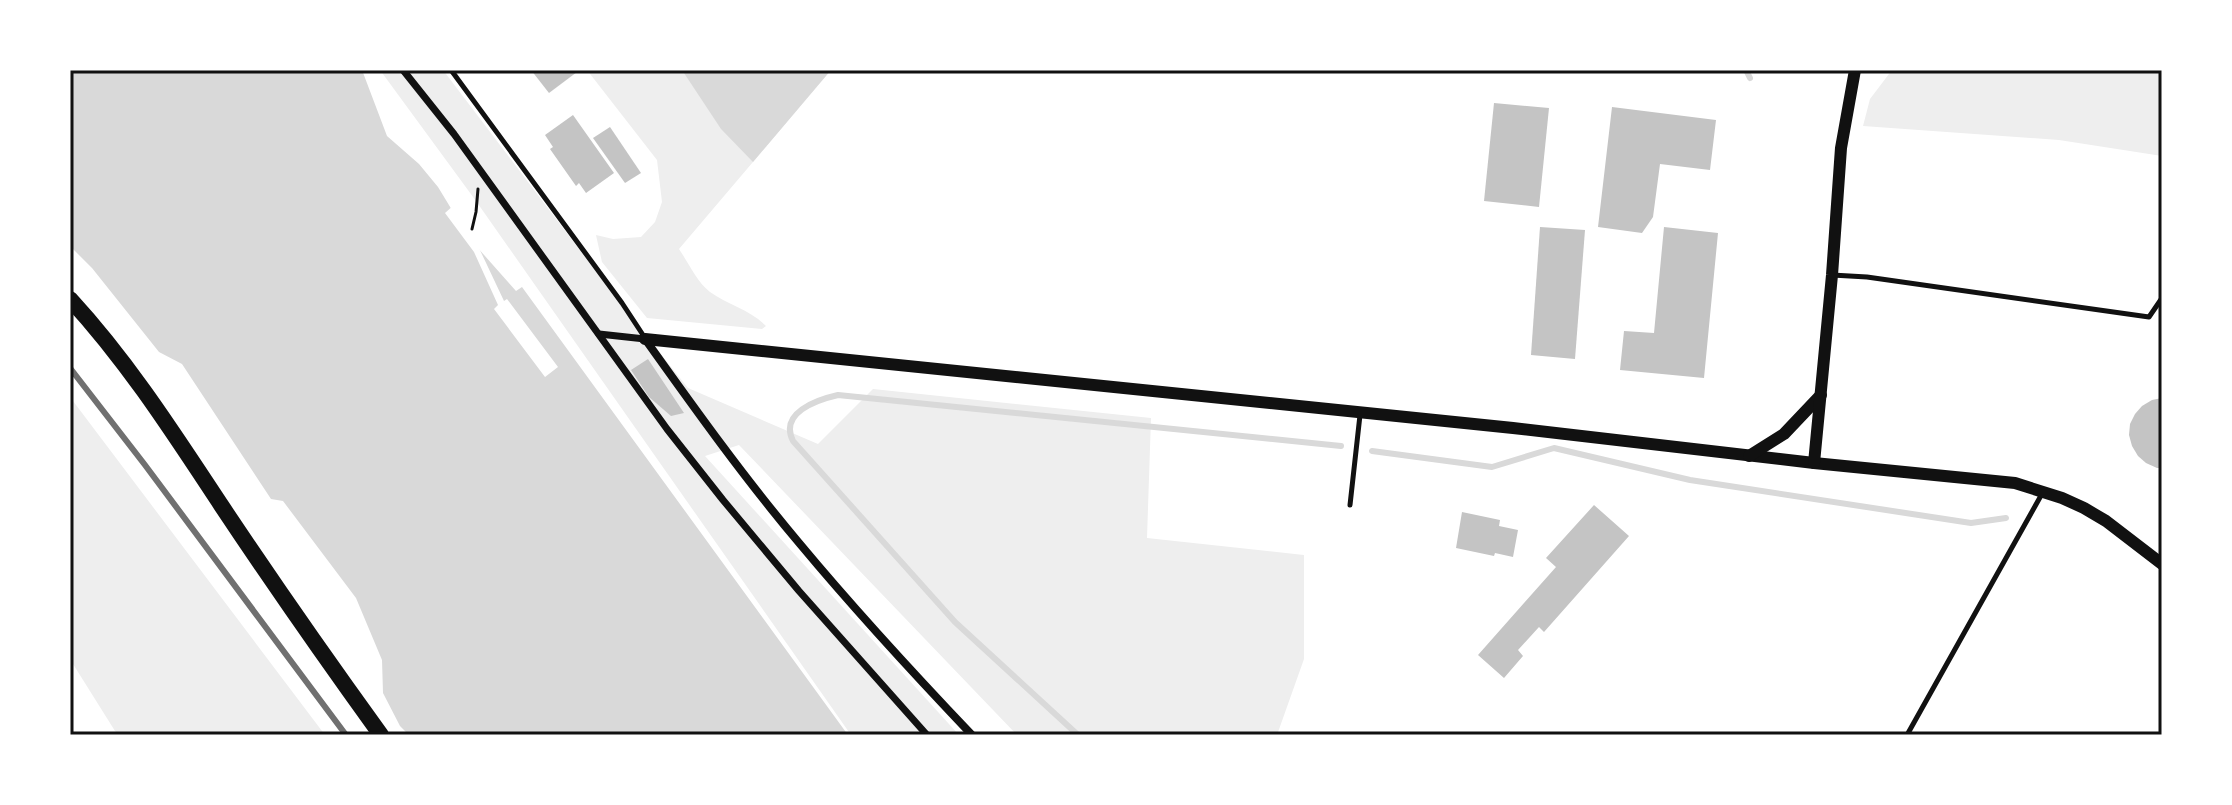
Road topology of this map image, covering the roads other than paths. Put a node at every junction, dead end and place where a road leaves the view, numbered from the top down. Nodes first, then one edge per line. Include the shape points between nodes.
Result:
1 (403, 70) edge
2 (451, 70) edge
3 (1855, 70) edge
4 (1832, 275) junction
5 (2162, 298) edge
6 (70, 299) edge
7 (599, 334) junction
8 (645, 339) junction
9 (1821, 395) junction
10 (1360, 413) junction
11 (1749, 456) junction
12 (1814, 463) junction
13 (2043, 492) junction
14 (1350, 505) dead end
15 (2162, 564) edge
16 (381, 735) edge
17 (927, 735) edge
18 (972, 735) edge
19 (1907, 735) edge

1 - 7 street
2 - 8 lane
3 - 4 street via 1841,148
4 - 5 lane via 2149,317
4 - 9 street
6 - 16 highway via 159,413
7 - 8 street
7 - 17 street via 723,500
8 - 10 street
8 - 18 street via 798,542
9 - 11 street via 1784,434
9 - 12 street
10 - 11 street
10 - 14 lane
11 - 12 street
12 - 13 street via 2015,483
13 - 15 street via 2106,521
13 - 19 lane

